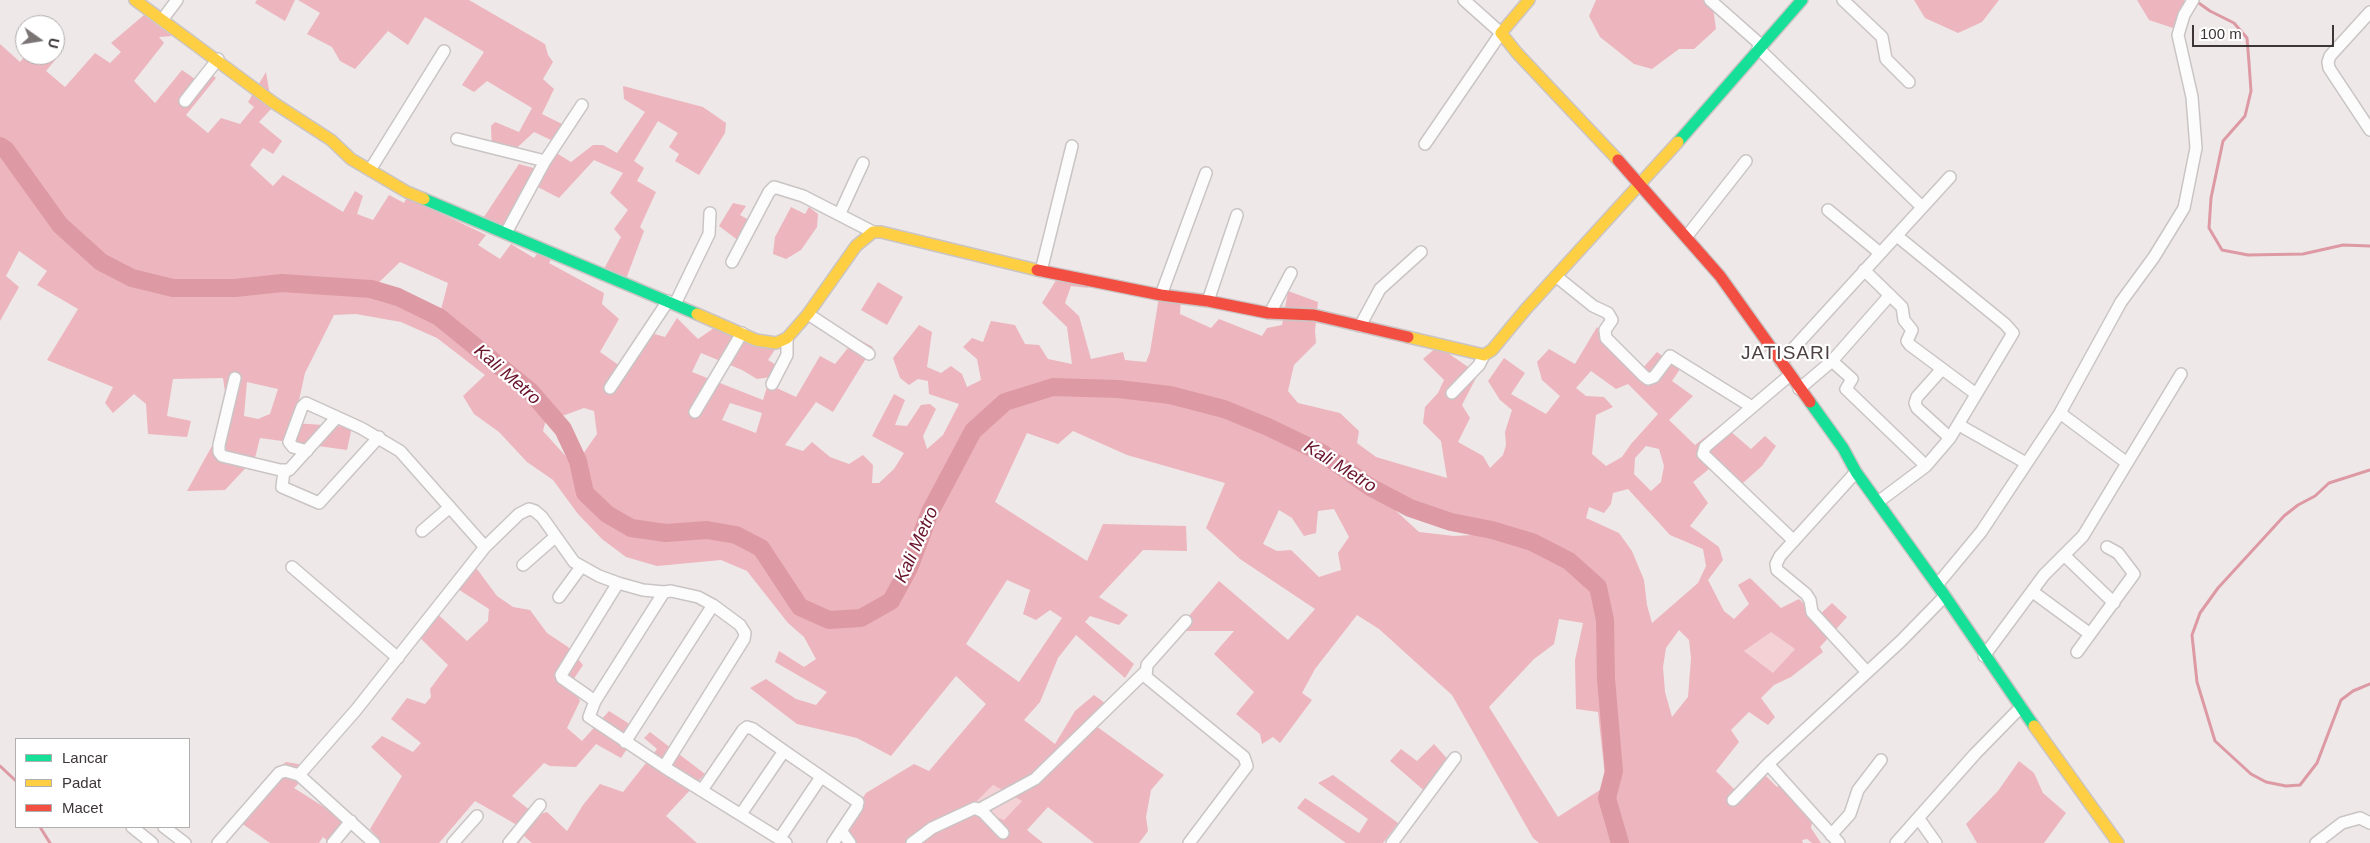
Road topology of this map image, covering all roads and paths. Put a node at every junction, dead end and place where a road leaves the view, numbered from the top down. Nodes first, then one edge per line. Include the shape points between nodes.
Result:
1 (135, 0) edge
2 (177, 0) edge
3 (1464, 0) edge
4 (1529, 0) edge
5 (1710, 0) edge
6 (1802, 0) edge
7 (1843, 0) edge
8 (2193, 0) edge
9 (2370, 12) edge
10 (162, 20) junction
11 (1502, 34) junction
12 (1760, 46) junction
13 (444, 51) dead end
14 (218, 59) junction
15 (1909, 82) dead end
16 (185, 101) dead end
17 (582, 105) dead end
18 (2370, 130) edge
19 (456, 139) dead end
20 (1426, 144) dead end
21 (1072, 146) dead end
22 (545, 161) junction
23 (1746, 161) dead end
24 (863, 163) dead end
25 (370, 170) junction
26 (1206, 173) dead end
27 (1950, 177) dead end
28 (1641, 184) junction
29 (1922, 207) junction
30 (1828, 210) dead end
31 (840, 213) junction
32 (710, 214) dead end
33 (1237, 216) dead end
34 (874, 232) junction
35 (506, 233) junction
36 (1687, 236) junction
37 (1896, 236) junction
38 (1421, 252) dead end
39 (1880, 253) junction
40 (732, 262) dead end
41 (1864, 270) junction
42 (1041, 271) junction
43 (1291, 273) dead end
44 (1559, 275) junction
45 (1161, 295) junction
46 (1890, 295) junction
47 (1208, 301) junction
48 (671, 302) junction
49 (1270, 313) junction
50 (808, 314) junction
51 (1360, 326) junction
52 (742, 334) junction
53 (787, 338) junction
54 (869, 354) dead end
55 (1484, 356) junction
56 (1832, 361) junction
57 (1781, 362) junction
58 (1942, 369) junction
59 (2181, 374) dead end
60 (1790, 375) junction
61 (235, 378) dead end
62 (772, 384) dead end
63 (610, 388) dead end
64 (1799, 389) junction
65 (1452, 393) dead end
66 (1976, 394) junction
67 (1756, 404) junction
68 (695, 412) dead end
69 (2060, 413) junction
70 (337, 417) junction
71 (1959, 425) junction
72 (379, 437) junction
73 (1950, 438) junction
74 (307, 452) junction
75 (2026, 463) junction
76 (2127, 463) junction
77 (1926, 466) junction
78 (284, 471) junction
79 (1849, 480) junction
80 (1878, 502) junction
81 (450, 507) junction
82 (422, 531) dead end
83 (555, 538) junction
84 (1794, 541) junction
85 (485, 547) junction
86 (2107, 547) dead end
87 (2065, 556) junction
88 (523, 565) dead end
89 (292, 567) dead end
90 (581, 567) junction
91 (618, 583) junction
92 (1938, 585) junction
93 (664, 592) junction
94 (2033, 592) junction
95 (1945, 596) junction
96 (560, 597) dead end
97 (2114, 603) junction
98 (713, 605) junction
99 (1186, 621) dead end
100 (2090, 634) junction
101 (2077, 652) dead end
102 (1984, 656) junction
103 (398, 658) junction
104 (1866, 671) junction
105 (1145, 672) junction
106 (595, 701) junction
107 (2021, 707) junction
108 (625, 742) junction
109 (784, 751) junction
110 (1455, 758) dead end
111 (1880, 760) dead end
112 (1768, 764) junction
113 (664, 767) junction
114 (299, 775) junction
115 (820, 777) junction
116 (702, 790) junction
117 (1733, 800) dead end
118 (540, 805) dead end
119 (980, 809) junction
120 (741, 814) junction
121 (476, 816) dead end
122 (1919, 819) junction
123 (351, 821) junction
124 (2370, 823) edge
125 (133, 828) edge
126 (165, 828) edge
127 (842, 832) junction
128 (1004, 833) dead end
129 (1835, 839) edge
130 (783, 841) edge
131 (152, 843) edge
132 (185, 843) edge
133 (218, 843) edge
134 (333, 843) edge
135 (374, 843) edge
136 (453, 843) edge
137 (509, 843) edge
138 (833, 843) edge
139 (850, 843) edge
140 (912, 843) edge
141 (1189, 843) edge
142 (1392, 843) edge
143 (1896, 843) edge
144 (1936, 843) edge
145 (2118, 843) edge
146 (2316, 843) edge

1 - 10 street
2 - 10 street
3 - 11 street
4 - 11 street
5 - 12 street
6 - 12 street
7 - 15 street via 1882,38 1886,59
8 - 69 street via 2178,35 2192,97 2196,148 2184,208 2121,302
9 - 18 street via 2328,62
10 - 14 street
11 - 20 street
11 - 28 street via 1517,54
12 - 28 street
12 - 29 street
13 - 25 street
14 - 16 street
14 - 25 street via 274,103
17 - 22 street
19 - 22 street
21 - 42 street
22 - 35 street
23 - 36 street
24 - 31 street
25 - 35 street via 407,192
26 - 45 street
27 - 29 street
28 - 36 street
28 - 44 street
29 - 37 street
30 - 39 street
31 - 34 street
31 - 40 street via 774,187
32 - 48 street via 708,234
33 - 47 street
34 - 42 street via 887,232
34 - 50 street via 856,246
35 - 48 street
36 - 57 street via 1720,276
37 - 39 street
37 - 66 street via 2013,332
38 - 51 street via 1380,290
39 - 41 street
41 - 46 street
41 - 57 street
42 - 45 street
43 - 49 street
44 - 55 street
44 - 67 street via 1587,302 1608,313 1612,320 1605,330 1606,338 1648,379 1654,377 1670,356
45 - 47 street
46 - 56 street
46 - 58 street via 1902,307 1904,320 1912,328 1908,342
47 - 49 street
48 - 52 street
48 - 63 street
49 - 51 street via 1314,315
50 - 53 street
50 - 54 street
51 - 55 street
52 - 53 street via 767,342 779,343
52 - 68 street
53 - 62 street via 787,355
55 - 65 street
56 - 64 street
56 - 77 street via 1852,379 1846,389
57 - 60 street
58 - 66 street
58 - 73 street via 1915,403
59 - 76 street
60 - 64 street
60 - 67 street
61 - 78 street via 219,445 220,454
64 - 79 street via 1843,448
66 - 71 street
67 - 84 street via 1705,447 1703,454
69 - 75 street
69 - 76 street
70 - 72 street
70 - 74 street
70 - 74 street via 306,404 302,407 290,442 292,447
71 - 73 street
71 - 75 street
72 - 78 street via 319,503 282,487
72 - 81 street via 400,451
73 - 77 street
74 - 78 street via 293,467
75 - 92 street via 1980,532
76 - 87 street via 2083,536
77 - 80 street
79 - 80 street
79 - 84 street
80 - 92 street
81 - 82 street
81 - 85 street
83 - 85 street via 542,517 529,509
83 - 88 street
83 - 90 street
84 - 104 street via 1780,556 1776,570 1806,594 1812,612
85 - 103 street
86 - 97 street via 2118,553 2134,574
87 - 94 street via 2044,575
87 - 97 street
89 - 103 street
90 - 91 street
90 - 96 street
91 - 93 street
91 - 106 street via 561,675
92 - 95 street
93 - 98 street via 698,597
93 - 106 street
94 - 100 street
94 - 102 street
95 - 102 street
95 - 104 street
97 - 100 street
98 - 108 street
98 - 113 street via 740,624 744,629 744,640
99 - 105 street via 1147,665
100 - 101 street
102 - 107 street
103 - 114 street
104 - 112 street
105 - 119 street via 1035,779
105 - 141 street via 1146,677 1244,757 1247,766
106 - 108 street via 588,715 590,719
107 - 122 street
107 - 145 street
108 - 113 street
109 - 115 street
109 - 116 street via 747,727
109 - 120 street
110 - 142 street
111 - 129 street via 1858,790 1850,814
112 - 117 street
112 - 129 street
113 - 116 street
114 - 123 street
114 - 133 street via 280,773
115 - 127 street via 858,802
115 - 130 street
116 - 120 street
118 - 137 street
119 - 128 street
119 - 140 street via 975,808 932,828
120 - 130 street
121 - 136 street
122 - 143 street
122 - 144 street
123 - 134 street
123 - 135 street
124 - 146 street via 2360,818 2347,821
125 - 131 street
126 - 132 street
127 - 138 street
127 - 139 street

